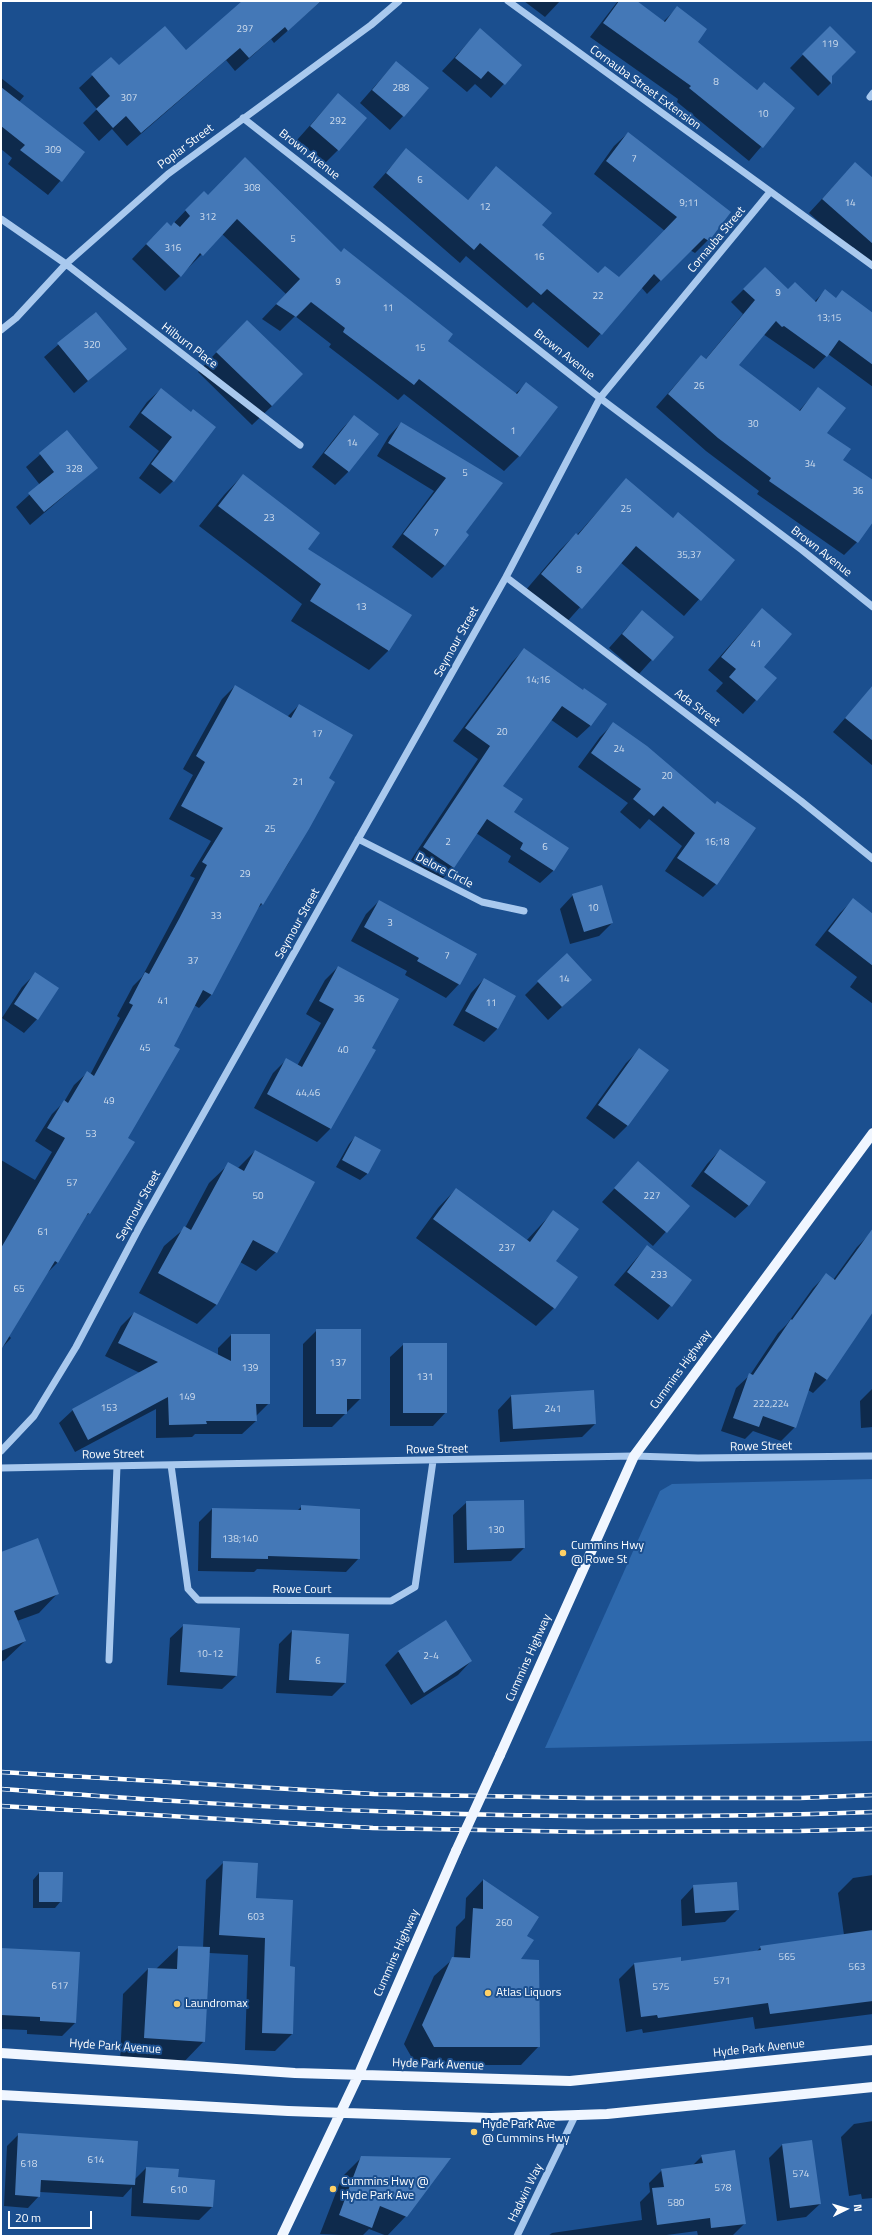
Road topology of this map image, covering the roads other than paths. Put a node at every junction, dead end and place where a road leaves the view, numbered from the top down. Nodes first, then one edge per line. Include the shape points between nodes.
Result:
1 (399, 1) edge
2 (508, 1) edge
3 (243, 118) junction
4 (770, 192) junction
5 (1, 219) edge
6 (66, 264) junction
7 (873, 266) edge
8 (1, 330) edge
9 (600, 398) junction
10 (300, 445) dead end
11 (506, 577) junction
12 (873, 607) edge
13 (358, 839) junction
14 (873, 859) edge
15 (524, 912) dead end
16 (873, 1132) edge
17 (1, 1451) edge
18 (634, 1456) junction
19 (873, 1456) edge
20 (433, 1462) junction
21 (171, 1465) junction
22 (118, 1466) junction
23 (1, 1468) edge
24 (109, 1660) dead end
25 (873, 2050) edge
26 (1, 2053) edge
27 (358, 2076) junction
28 (873, 2087) edge
29 (1, 2095) edge
30 (341, 2113) junction
31 (575, 2116) junction
32 (282, 2236) edge
33 (517, 2236) edge

1 - 3 street, Poplar Street via 371,25
2 - 4 street, Cornauba Street Extension
3 - 6 street, Poplar Street via 168,174
3 - 9 street, Brown Avenue
4 - 7 street
4 - 9 street, Cornauba Street
5 - 6 street, Hilburn Place
6 - 8 street, Poplar Street via 16,318
6 - 10 street, Hilburn Place
9 - 11 street, Seymour Street
9 - 12 street, Brown Avenue via 802,550
11 - 13 street, Seymour Street
11 - 14 street, Ada Street via 801,801
13 - 15 street, Delore Circle via 482,902
13 - 17 street, Seymour Street via 139,1228 76,1347 34,1416
16 - 18 main road, Cummins Highway
18 - 19 street, Rowe Street
18 - 20 street, Rowe Street
18 - 27 main road, Cummins Highway, bridge
20 - 21 street, Rowe Street
20 - 21 street, Rowe Court via 415,1587 391,1601 198,1600 188,1589
21 - 22 street, Rowe Street
22 - 23 street, Rowe Street
22 - 24 street
25 - 27 main road, Hyde Park Avenue via 593,2080
26 - 27 main road, Hyde Park Avenue
27 - 30 main road, Cummins Highway
28 - 31 main road
29 - 30 main road
30 - 31 main road via 491,2118
30 - 32 main road, Cummins Highway
31 - 33 street, Hadwin Way

